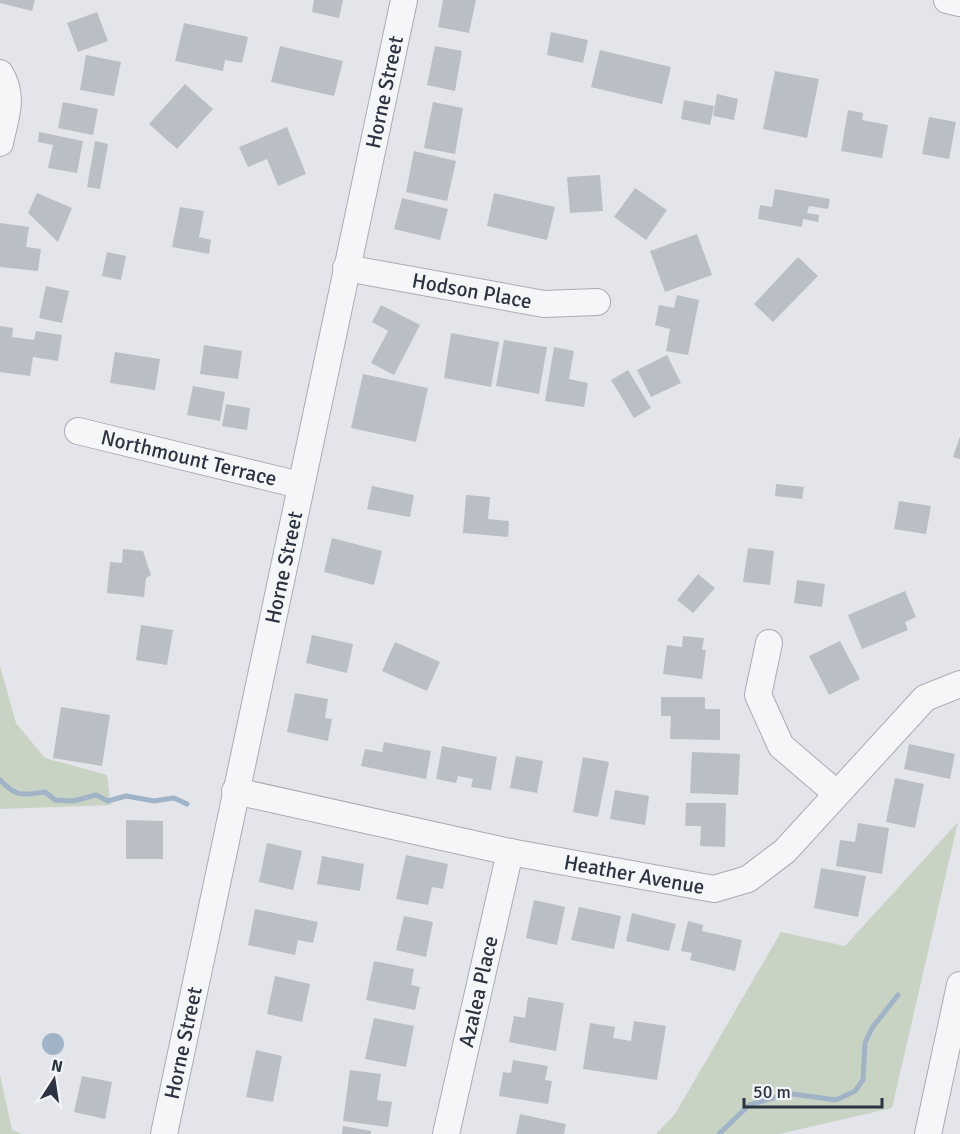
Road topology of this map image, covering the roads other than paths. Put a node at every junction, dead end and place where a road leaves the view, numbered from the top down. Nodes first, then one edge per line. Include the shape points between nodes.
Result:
1 (404, 0) edge
2 (947, 0) edge
3 (960, 3) edge
4 (0, 73) edge
5 (0, 143) edge
6 (346, 268) junction
7 (597, 302) dead end
8 (78, 431) dead end
9 (300, 485) junction
10 (769, 643) dead end
11 (960, 684) edge
12 (235, 791) junction
13 (836, 793) junction
14 (510, 852) junction
15 (960, 985) edge
16 (950, 1081) edge
17 (164, 1134) edge
18 (446, 1134) edge
19 (928, 1134) edge

1 - 6 street, Horne Street
2 - 3 street
4 - 5 street via 10,97
6 - 7 street, Hodson Place via 544,304
6 - 9 street, Horne Street
8 - 9 street, Northmount Terrace
9 - 12 street, Horne Street
10 - 13 street via 758,695 776,736 781,746
11 - 13 street, Heather Avenue via 925,698
12 - 14 street, Heather Avenue
12 - 17 street, Horne Street
13 - 14 street, Heather Avenue via 785,851 748,879 714,889
14 - 18 street, Azalea Place
15 - 16 street
16 - 19 street

